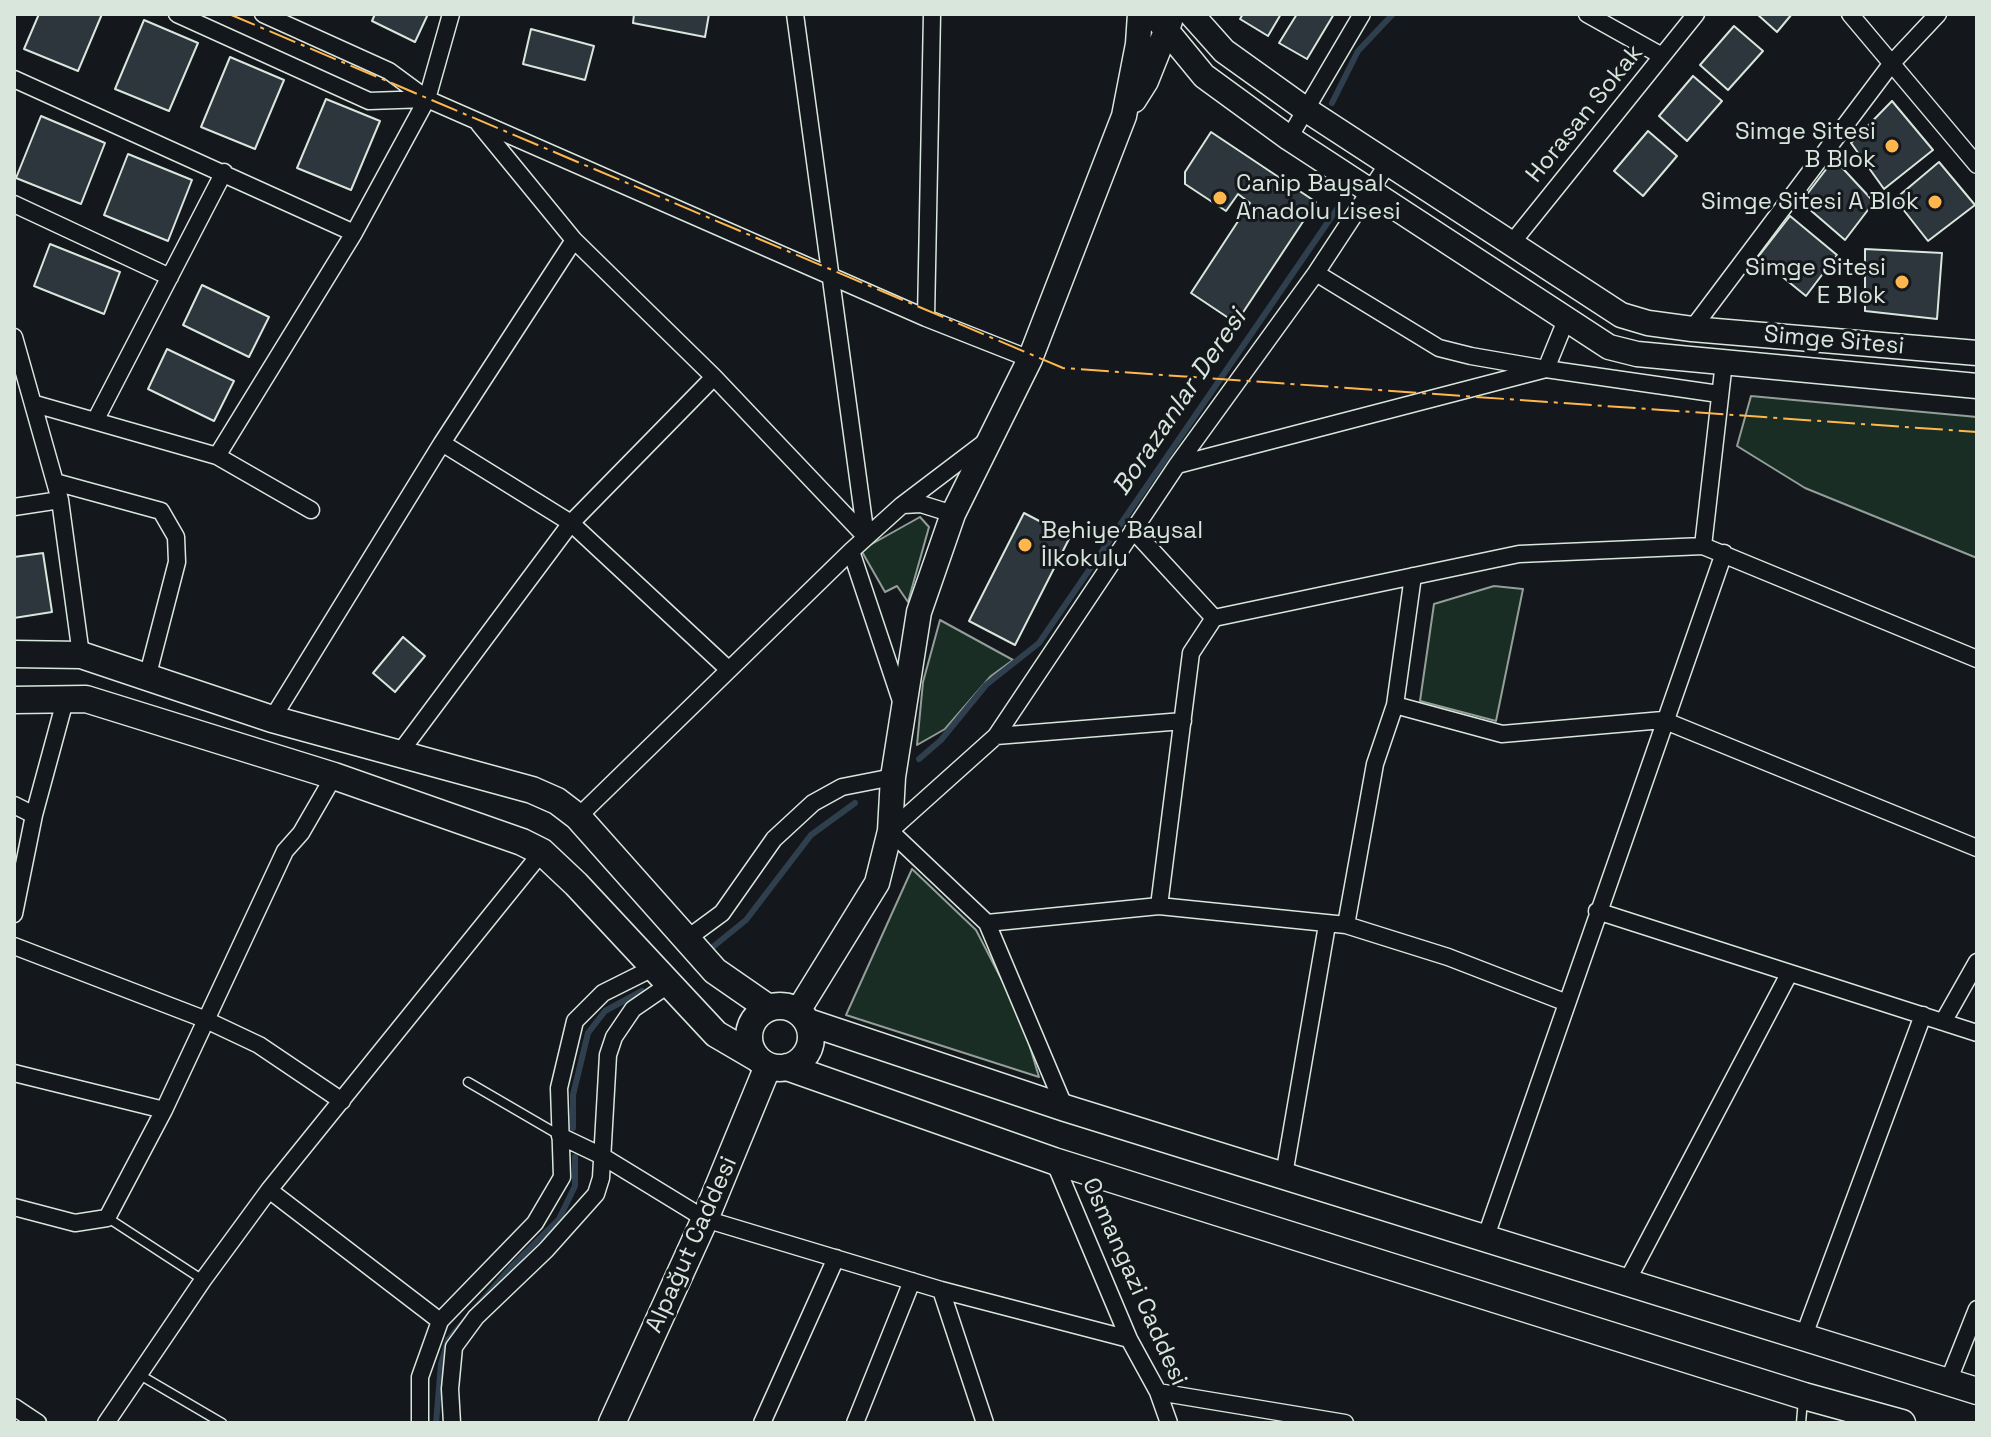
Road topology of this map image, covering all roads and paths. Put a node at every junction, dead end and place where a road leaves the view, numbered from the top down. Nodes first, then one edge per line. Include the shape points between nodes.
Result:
1 (177, 14) edge
2 (263, 14) edge
3 (451, 14) edge
4 (795, 14) edge
5 (932, 14) edge
6 (1140, 14) edge
7 (1191, 14) edge
8 (1362, 14) edge
9 (1587, 14) edge
10 (1696, 14) edge
11 (1850, 14) edge
12 (1938, 14) edge
13 (1164, 20) edge
14 (1662, 56) junction
15 (1892, 63) junction
16 (1204, 76) junction
17 (14, 79) edge
18 (1146, 81) junction
19 (427, 99) junction
20 (1305, 109) junction
21 (1124, 116) junction
22 (477, 121) junction
23 (1289, 138) junction
24 (1387, 165) junction
25 (1977, 165) edge
26 (224, 172) junction
27 (1369, 192) junction
28 (14, 204) edge
29 (354, 233) junction
30 (574, 240) junction
31 (1511, 244) junction
32 (1316, 273) junction
33 (170, 277) junction
34 (831, 278) junction
35 (926, 318) junction
36 (1566, 320) junction
37 (1692, 329) junction
38 (14, 337) edge
39 (1977, 353) edge
40 (1030, 359) junction
41 (1724, 362) junction
42 (1546, 369) junction
43 (714, 377) junction
44 (1977, 386) edge
45 (1719, 394) junction
46 (35, 404) junction
47 (95, 421) junction
48 (989, 439) junction
49 (442, 443) junction
50 (217, 456) junction
51 (1177, 465) junction
52 (55, 482) junction
53 (60, 500) junction
54 (902, 505) junction
55 (14, 507) edge
56 (311, 510) dead end
57 (953, 514) junction
58 (571, 523) junction
59 (1133, 530) junction
60 (866, 537) junction
61 (1703, 546) junction
62 (851, 551) junction
63 (1724, 553) junction
64 (1413, 576) junction
65 (1214, 618) junction
66 (14, 654) edge
67 (81, 655) junction
68 (1977, 659) edge
69 (728, 669) junction
70 (147, 678) junction
71 (66, 697) junction
72 (14, 700) edge
73 (903, 705) junction
74 (1395, 705) junction
75 (272, 719) junction
76 (1663, 720) junction
77 (1183, 721) junction
78 (996, 736) junction
79 (398, 755) junction
80 (334, 776) junction
81 (893, 777) junction
82 (14, 805) edge
83 (34, 815) junction
84 (578, 817) junction
85 (890, 831) junction
86 (1977, 848) edge
87 (542, 852) junction
88 (1159, 906) junction
89 (1597, 911) junction
90 (14, 914) edge
91 (987, 923) junction
92 (1327, 925) junction
93 (1346, 925) junction
94 (688, 938) junction
95 (14, 946) edge
96 (1977, 962) edge
97 (1789, 974) junction
98 (660, 977) junction
99 (1567, 1003) junction
100 (767, 1007) junction
101 (1923, 1015) junction
102 (803, 1017) junction
103 (204, 1019) junction
104 (1943, 1022) junction
105 (1977, 1033) edge
106 (771, 1064) junction
107 (14, 1073) edge
108 (468, 1082) dead end
109 (342, 1101) junction
110 (1065, 1108) junction
111 (164, 1110) junction
112 (560, 1136) junction
113 (602, 1156) junction
114 (1054, 1161) junction
115 (1284, 1175) junction
116 (269, 1190) junction
117 (14, 1207) edge
118 (107, 1218) junction
119 (705, 1219) junction
120 (1485, 1239) junction
121 (836, 1258) junction
122 (203, 1280) junction
123 (912, 1281) junction
124 (1626, 1283) junction
125 (941, 1290) junction
126 (1977, 1309) edge
127 (440, 1321) junction
128 (1803, 1338) junction
129 (1129, 1339) junction
130 (140, 1375) junction
131 (1948, 1382) junction
132 (1977, 1391) edge
133 (1158, 1392) junction
134 (1804, 1396) junction
135 (14, 1407) edge
136 (1325, 1421) edge
137 (38, 1423) edge
138 (106, 1423) edge
139 (222, 1423) edge
140 (420, 1423) edge
141 (452, 1423) edge
142 (612, 1423) edge
143 (762, 1423) edge
144 (855, 1423) edge
145 (985, 1423) edge
146 (1169, 1423) edge
147 (1345, 1423) edge
148 (1801, 1423) edge
149 (1902, 1423) edge

1 - 19 street via 369,101
2 - 19 street via 389,71
3 - 19 street
4 - 34 street
5 - 35 street
6 - 21 main road
7 - 20 main road, Simge Sitesi via 1224,51
8 - 20 street
9 - 14 street
10 - 14 street, Horasan Sokak
11 - 15 street
12 - 15 street
13 - 16 main road
13 - 18 main road
14 - 31 street, Horasan Sokak
15 - 25 street
15 - 37 street
16 - 18 main road via 1179,69
16 - 23 main road
17 - 26 street
18 - 21 main road
19 - 22 street
19 - 29 street
20 - 23 street
20 - 24 main road, Simge Sitesi
21 - 40 main road
22 - 30 street
22 - 34 street
23 - 27 main road
24 - 27 street
24 - 31 main road, Simge Sitesi
26 - 29 street
26 - 33 street
27 - 32 street
27 - 36 main road
28 - 33 street
29 - 50 street
30 - 43 street
30 - 49 street
31 - 37 main road, Simge Sitesi via 1621,315
32 - 42 street via 1439,348
32 - 51 street
33 - 47 street
34 - 35 street
34 - 60 street
35 - 40 street
36 - 41 main road via 1621,351
36 - 42 street
37 - 39 main road, Simge Sitesi
38 - 46 street
40 - 48 main road
41 - 44 main road
41 - 45 street
42 - 45 street
42 - 51 street
43 - 58 street
43 - 60 street
45 - 61 street
46 - 47 street
46 - 52 street
47 - 50 street
48 - 54 street
48 - 57 main road
49 - 58 street
49 - 75 street
50 - 56 street
51 - 59 street
52 - 53 street
52 - 70 street via 161,511 176,537 177,562
53 - 55 street
53 - 67 street
54 - 57 street via 929,505
54 - 60 street
57 - 73 main road via 919,612
58 - 69 street
58 - 79 street
59 - 65 street
59 - 78 street
60 - 62 street
61 - 63 street
61 - 64 street via 1519,554
62 - 69 street
62 - 73 street
63 - 68 street
63 - 76 street
64 - 65 street
64 - 74 street
65 - 77 street via 1191,653
66 - 67 main road
67 - 70 main road
69 - 84 street
70 - 75 main road
71 - 72 main road
71 - 80 main road
71 - 83 street
73 - 81 main road
74 - 76 street via 1502,734
74 - 93 street via 1375,764
75 - 79 main road
76 - 86 street
76 - 89 street
77 - 78 street
77 - 88 street
78 - 85 street
79 - 84 main road via 532,790
80 - 87 main road
80 - 103 street via 285,851
81 - 85 main road
81 - 94 street via 842,787 813,803 774,839 722,913
82 - 83 street
83 - 90 street
84 - 94 main road
85 - 91 street
85 - 102 main road via 869,900
87 - 98 main road
87 - 109 street
88 - 91 street
88 - 92 street
89 - 97 street
89 - 99 street
91 - 110 street
92 - 93 street
92 - 115 street
93 - 99 street
94 - 100 main road via 732,986
95 - 103 street
96 - 104 street
97 - 101 street
97 - 124 street
98 - 106 main road via 716,1034
98 - 112 street via 603,993 575,1021 560,1077
98 - 113 street via 614,1037 608,1055
99 - 120 street
100 - 102 main road via 789,1006
100 - 106 main road via 749,1030 748,1040
101 - 104 street
101 - 128 street
102 - 106 main road via 811,1039 803,1059
102 - 110 main road
103 - 109 street via 259,1045
103 - 111 street
104 - 105 street
106 - 114 main road
106 - 119 main road, Alpağut Caddesi
107 - 111 street
108 - 112 lane
109 - 116 street
110 - 115 main road
111 - 118 street
112 - 113 street
112 - 127 street via 562,1177 551,1200
113 - 119 street
113 - 141 street via 596,1194 476,1317 454,1347
114 - 129 street, Osmangazi Caddesi
114 - 134 main road
115 - 120 main road
116 - 122 street
116 - 127 street
117 - 118 street via 75,1223
118 - 122 lane
119 - 121 street
119 - 142 main road, Alpağut Caddesi
120 - 124 main road
121 - 123 street
121 - 143 street
122 - 130 street
123 - 125 street
123 - 144 street
124 - 128 main road
125 - 129 street
125 - 145 street
126 - 131 street
127 - 140 street via 420,1377
128 - 131 main road
129 - 133 street, Osmangazi Caddesi
130 - 138 street
130 - 139 lane
131 - 132 main road
133 - 136 street
133 - 146 street, Osmangazi Caddesi
134 - 148 lane
134 - 149 main road
135 - 137 street
136 - 147 street

